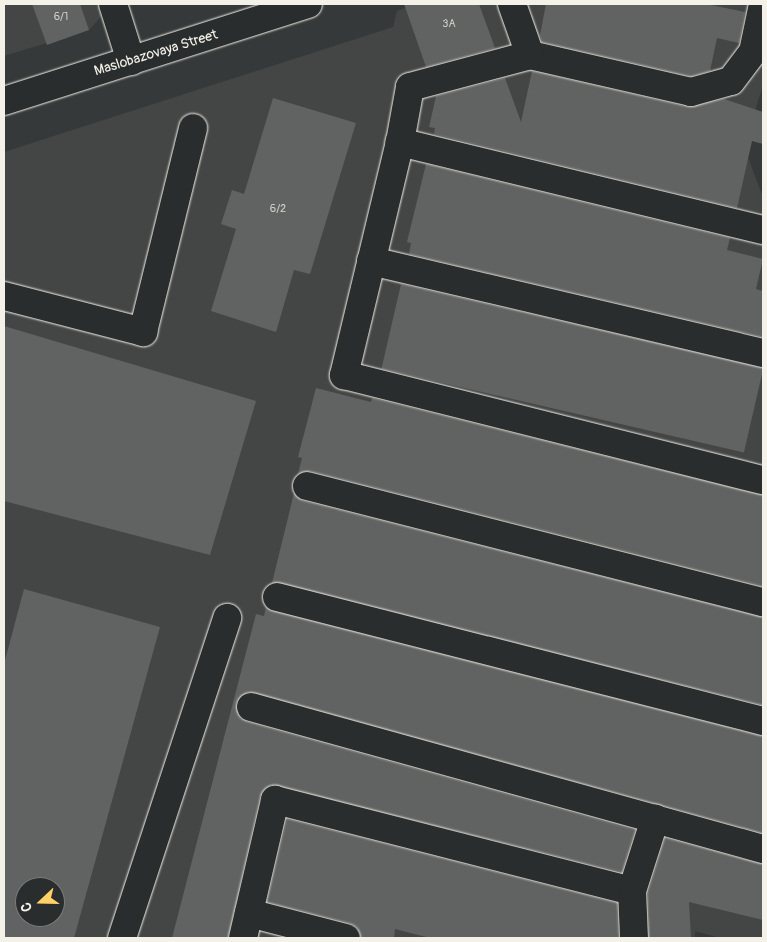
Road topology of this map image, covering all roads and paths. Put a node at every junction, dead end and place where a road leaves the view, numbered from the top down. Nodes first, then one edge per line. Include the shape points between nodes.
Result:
1 (113, 4) edge
2 (308, 4) edge
3 (512, 4) edge
4 (763, 4) edge
5 (530, 54) junction
6 (131, 61) junction
7 (4, 101) edge
8 (193, 128) dead end
9 (400, 142) junction
10 (763, 230) edge
11 (371, 261) junction
12 (4, 296) edge
13 (763, 353) edge
14 (763, 480) edge
15 (307, 486) dead end
16 (277, 597) dead end
17 (763, 602) edge
18 (227, 618) dead end
19 (251, 707) dead end
20 (763, 721) edge
21 (655, 819) junction
22 (763, 849) edge
23 (632, 891) junction
24 (246, 926) edge
25 (122, 938) edge
26 (346, 938) edge
27 (634, 938) edge

1 - 6 street
2 - 6 street, Maslobazovaya Street
3 - 5 street
4 - 5 street via 753,52 731,81 692,92
5 - 9 street via 410,87
6 - 7 street, Maslobazovaya Street
8 - 12 street via 144,332
9 - 10 street
9 - 11 street
11 - 13 street
11 - 14 street via 344,375
15 - 17 street
16 - 20 street
18 - 25 street
19 - 21 street
21 - 22 street
21 - 23 street
23 - 24 street via 276,800
23 - 27 street
24 - 26 street

